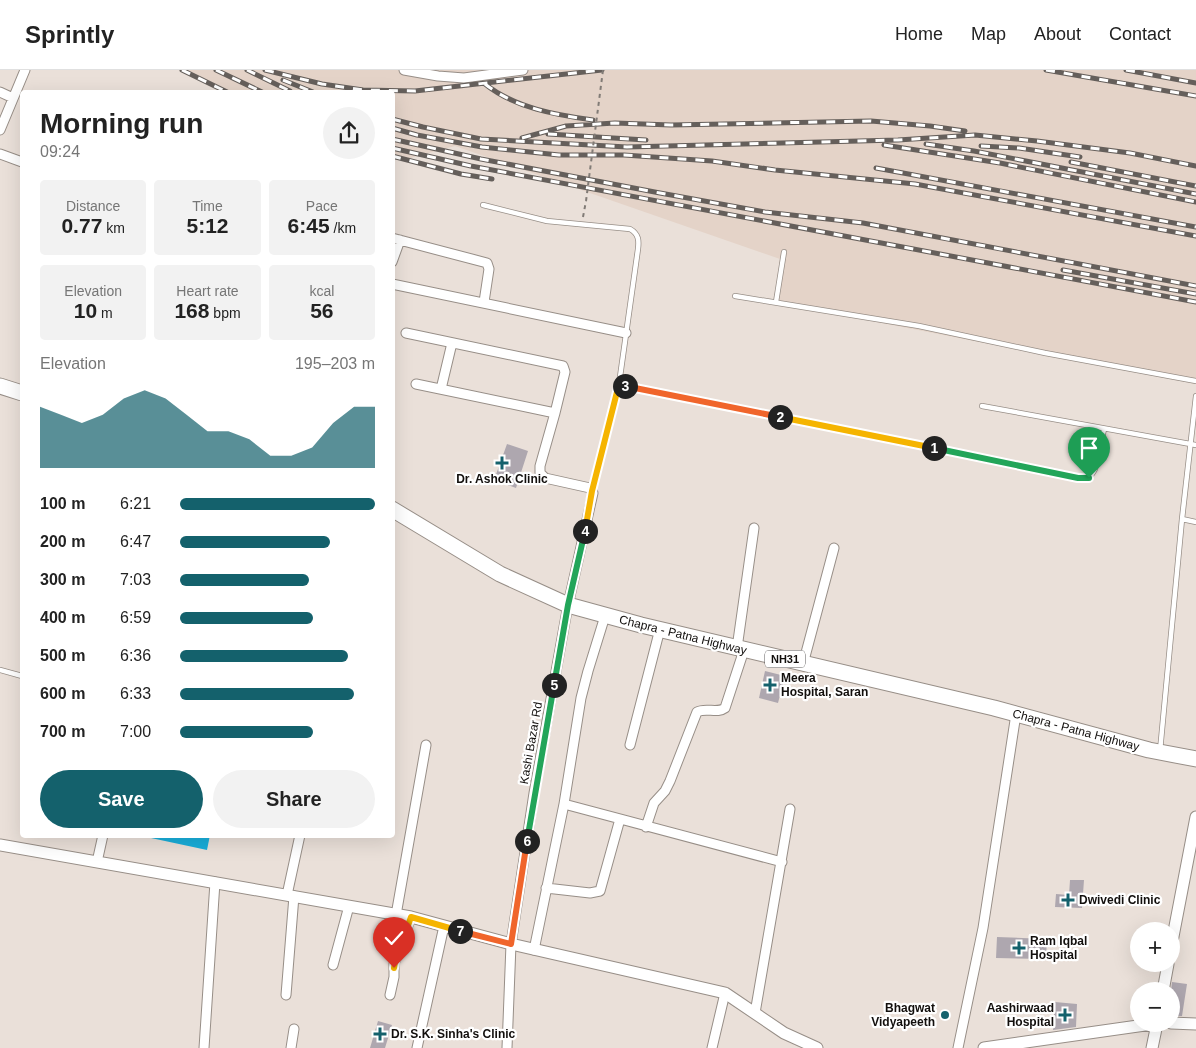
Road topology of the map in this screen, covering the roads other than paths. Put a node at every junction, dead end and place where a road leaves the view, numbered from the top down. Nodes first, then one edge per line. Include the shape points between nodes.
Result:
1 (25, 70) edge
2 (404, 70) edge
3 (523, 70) edge
4 (0, 92) edge
5 (14, 98) junction
6 (0, 130) edge
7 (0, 154) edge
8 (20, 161) edge
9 (483, 204) dead end
10 (396, 239) edge
11 (784, 252) dead end
12 (395, 285) edge
13 (735, 296) dead end
14 (484, 302) junction
15 (776, 302) junction
16 (406, 333) dead end
17 (626, 333) junction
18 (452, 343) junction
19 (1196, 382) edge
20 (416, 384) dead end
21 (619, 384) junction
22 (0, 386) edge
23 (441, 389) junction
24 (20, 391) edge
25 (1196, 396) edge
26 (982, 406) dead end
27 (555, 413) junction
28 (1104, 429) junction
29 (1194, 445) edge
30 (592, 491) junction
31 (395, 511) edge
32 (1182, 519) junction
33 (1196, 522) edge
34 (754, 528) dead end
35 (834, 548) dead end
36 (568, 605) junction
37 (606, 616) junction
38 (660, 629) junction
39 (740, 649) junction
40 (803, 664) junction
41 (0, 670) edge
42 (20, 675) edge
43 (1016, 714) junction
44 (426, 745) dead end
45 (630, 745) dead end
46 (1160, 752) junction
47 (1196, 759) edge
48 (564, 804) junction
49 (790, 809) dead end
50 (1196, 817) edge
51 (620, 819) junction
52 (646, 827) junction
53 (102, 838) edge
54 (300, 838) edge
55 (0, 846) edge
56 (1192, 858) edge
57 (97, 862) junction
58 (782, 862) junction
59 (215, 882) junction
60 (546, 888) junction
61 (290, 896) junction
62 (350, 906) junction
63 (396, 915) junction
64 (411, 917) junction
65 (1177, 922) edge
66 (444, 926) junction
67 (511, 944) junction
68 (534, 950) junction
69 (333, 965) dead end
70 (726, 993) junction
71 (286, 995) dead end
72 (390, 995) dead end
73 (755, 1013) junction
74 (1180, 1023) edge
75 (1196, 1024) edge
76 (1130, 1027) edge
77 (294, 1028) dead end
78 (1155, 1032) edge
79 (204, 1048) edge
80 (291, 1048) edge
81 (417, 1048) edge
82 (507, 1048) edge
83 (712, 1048) edge
84 (817, 1048) edge
85 (958, 1048) edge
86 (984, 1048) edge
87 (1152, 1048) edge

1 - 5 street
2 - 3 street via 464,78
4 - 5 street
5 - 6 street
7 - 8 street
9 - 17 lane via 534,218 630,230 637,234 638,249
10 - 14 street via 486,263 489,269
11 - 15 lane
12 - 14 street
13 - 15 lane
14 - 17 street
15 - 19 lane via 919,326
16 - 18 street
17 - 21 lane
18 - 23 street
18 - 27 street via 563,366
20 - 23 street
21 - 28 lane via 1078,478 1089,478 1095,469
21 - 30 lane
22 - 24 highway
23 - 27 street
25 - 29 lane
26 - 28 lane
27 - 30 street via 540,474
28 - 29 lane
29 - 32 lane
30 - 36 street, Kashi Bazar Rd
31 - 36 highway, Chapra - Patna Highway / NH31 via 500,574
32 - 33 lane
32 - 46 lane
34 - 39 street
35 - 40 street
36 - 37 highway, Chapra - Patna Highway / NH31
36 - 67 street, Kashi Bazar Rd
37 - 38 highway, Chapra - Patna Highway / NH31
37 - 48 street via 581,698
38 - 39 highway, Chapra - Patna Highway / NH31
38 - 45 street
39 - 40 highway, Chapra - Patna Highway / NH31
39 - 52 street via 725,708 697,712 670,781 654,803
40 - 43 highway, Chapra - Patna Highway / NH31
41 - 42 lane
43 - 46 highway, Chapra - Patna Highway / NH31
43 - 85 street via 983,928
44 - 63 street
46 - 47 highway, Chapra - Patna Highway / NH31
48 - 51 street
48 - 60 street
49 - 58 street
50 - 56 street
51 - 52 street
51 - 60 street via 600,891 590,893
52 - 58 street
53 - 57 street
54 - 61 street
55 - 57 street
56 - 65 street
57 - 59 street
58 - 73 street
59 - 61 street
59 - 79 street
60 - 68 street
61 - 62 street
61 - 71 street
62 - 63 street
62 - 69 street
63 - 64 street
64 - 66 street
64 - 72 street via 394,964
66 - 67 street
66 - 81 street
67 - 68 street
67 - 82 street, Kashi Bazar Rd
68 - 70 street
70 - 73 street
70 - 83 street
73 - 84 street
74 - 75 street
76 - 86 street
77 - 80 street
78 - 87 street

